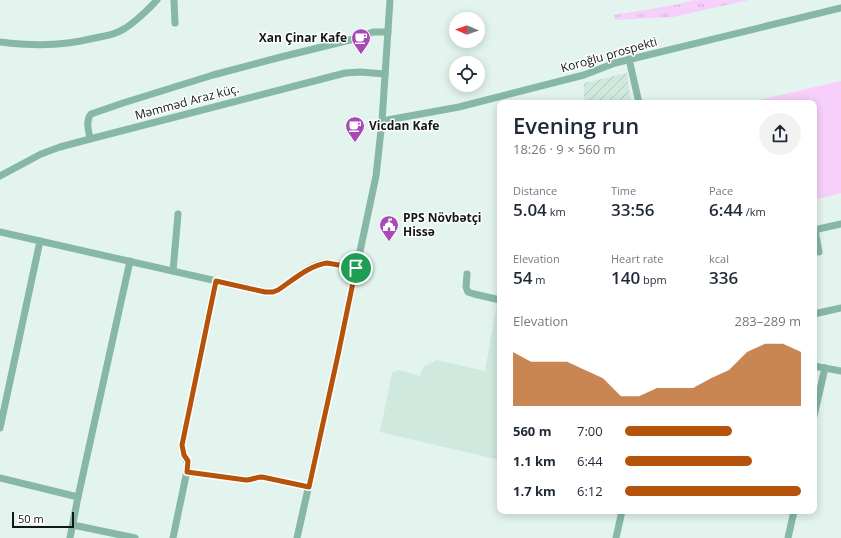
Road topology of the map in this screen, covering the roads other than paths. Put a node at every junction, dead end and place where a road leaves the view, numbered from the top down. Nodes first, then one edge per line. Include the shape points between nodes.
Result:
1 (157, 0) edge
2 (174, 0) edge
3 (390, 0) edge
4 (841, 8) edge
5 (175, 23) dead end
6 (388, 32) junction
7 (0, 42) edge
8 (629, 59) junction
9 (385, 74) junction
10 (637, 100) edge
11 (382, 121) junction
12 (90, 139) junction
13 (0, 175) edge
14 (178, 214) dead end
15 (841, 224) edge
16 (817, 230) edge
17 (0, 232) edge
18 (40, 241) junction
19 (817, 241) edge
20 (819, 252) dead end
21 (130, 261) junction
22 (356, 268) junction
23 (173, 271) junction
24 (467, 274) dead end
25 (216, 281) junction
26 (497, 299) edge
27 (841, 308) edge
28 (817, 313) edge
29 (817, 367) edge
30 (825, 368) junction
31 (841, 371) edge
32 (817, 403) edge
33 (0, 428) edge
34 (187, 472) junction
35 (0, 478) edge
36 (309, 487) junction
37 (78, 497) junction
38 (621, 514) edge
39 (793, 514) edge
40 (73, 525) junction
41 (70, 538) edge
42 (135, 538) edge
43 (172, 538) edge
44 (297, 538) edge
45 (616, 538) edge
46 (788, 538) edge

1 - 7 street via 129,25 113,34 50,45
2 - 5 street
3 - 6 street
4 - 8 street, Koroğlu prospekti
6 - 9 street
6 - 12 street via 372,32 213,75 91,114 87,121
8 - 10 street
8 - 11 street, Koroğlu prospekti via 584,75 459,107
9 - 11 street
9 - 12 street, Məmməd Araz küç. via 345,73
11 - 22 street via 376,176
12 - 13 street, Məmməd Araz küç. via 41,154
14 - 23 street
15 - 16 street
17 - 18 street
18 - 21 street
18 - 33 street
19 - 20 street
21 - 23 street
21 - 37 street
22 - 25 street via 320,264 273,292
22 - 36 street
23 - 25 street
24 - 26 street via 468,292
25 - 34 street via 182,445 188,461
27 - 28 street
29 - 30 street
30 - 31 street
30 - 32 street
34 - 36 street via 246,480 262,477
34 - 43 street
35 - 37 street
36 - 44 street
37 - 40 street
38 - 45 street
39 - 46 street
40 - 41 street
40 - 42 street

